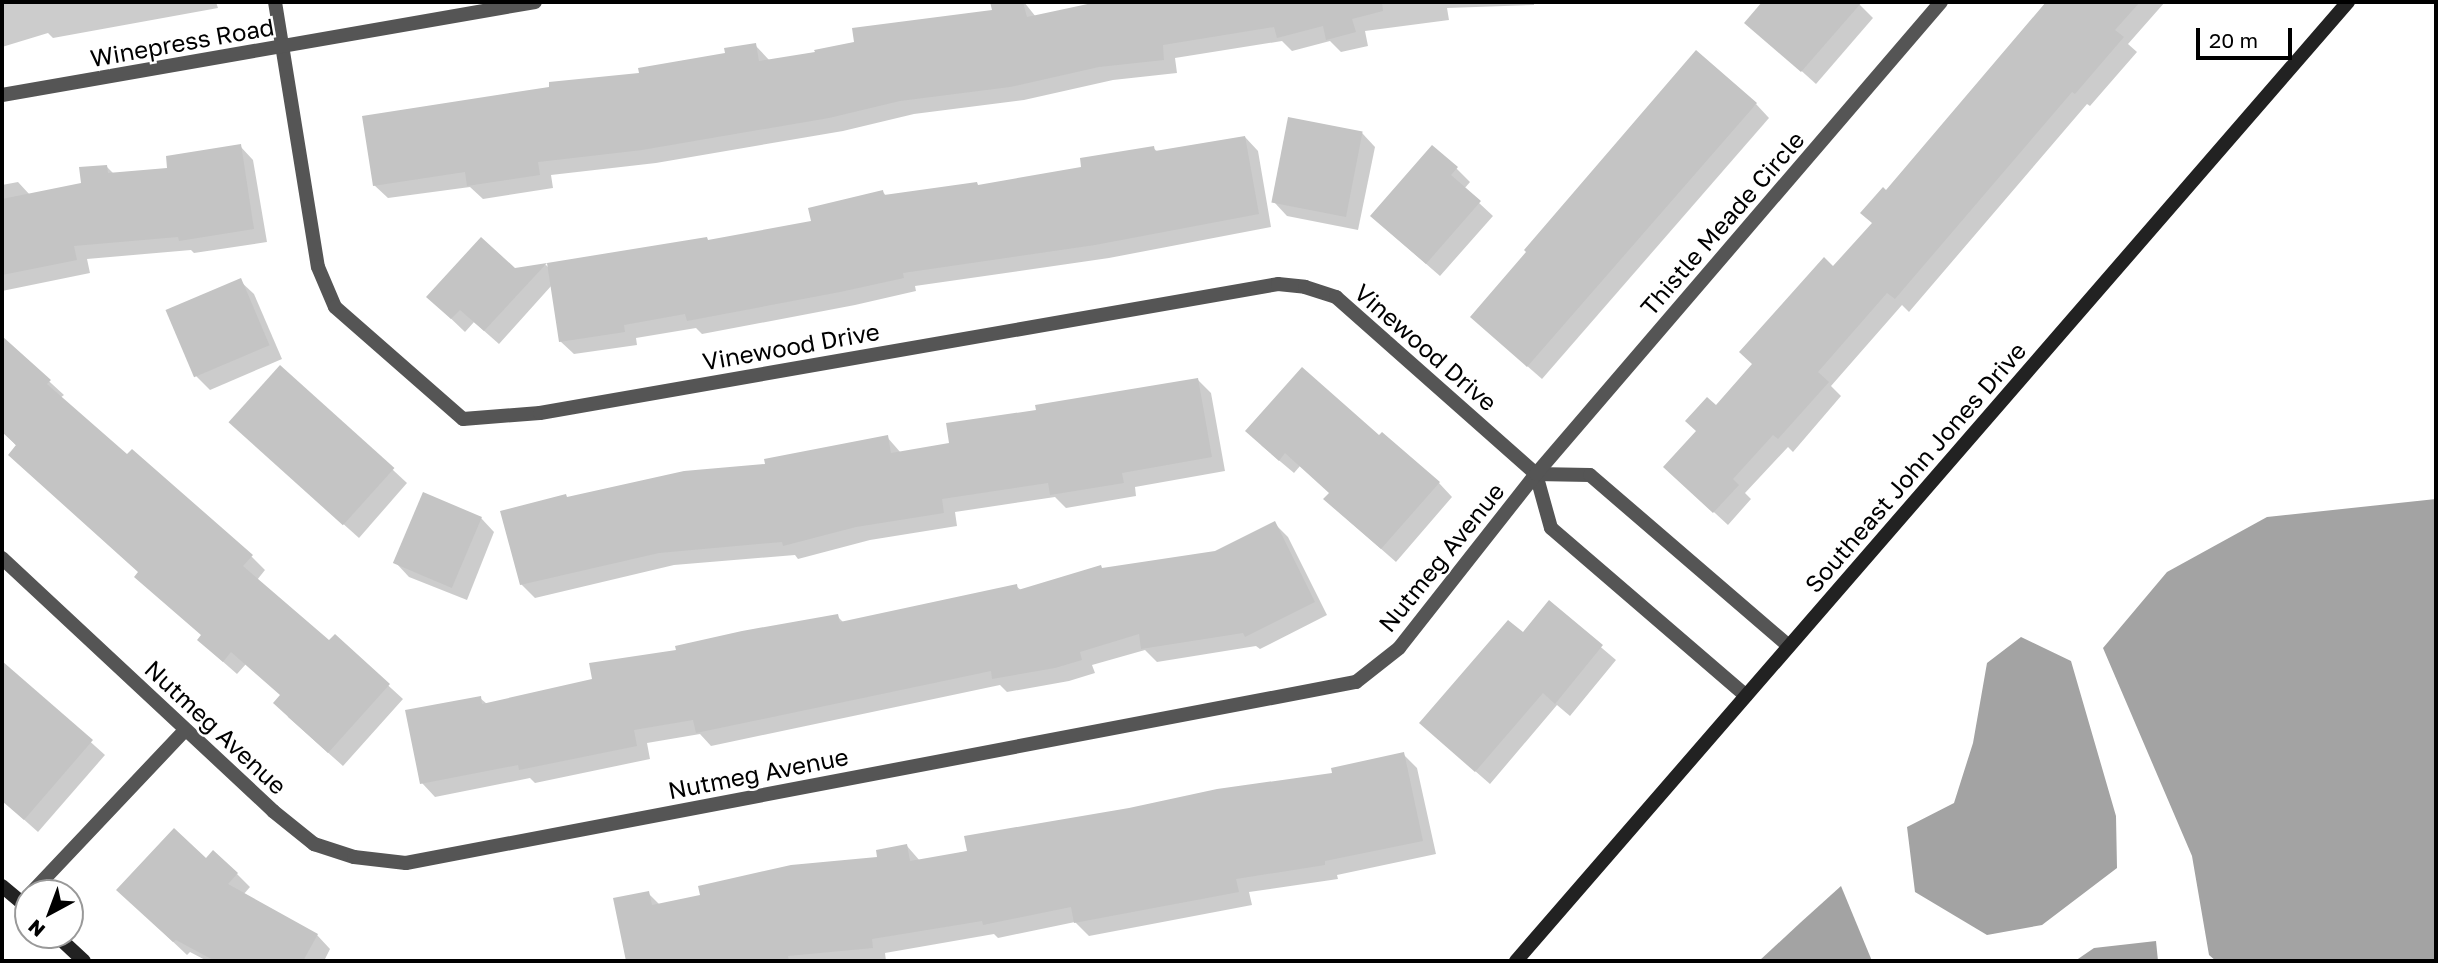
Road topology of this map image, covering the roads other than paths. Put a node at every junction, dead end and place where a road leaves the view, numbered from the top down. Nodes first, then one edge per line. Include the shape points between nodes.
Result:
1 (275, 2) edge
2 (535, 2) edge
3 (1941, 2) edge
4 (2348, 2) edge
5 (283, 48) junction
6 (2, 95) edge
7 (1536, 474) junction
8 (2, 558) edge
9 (1789, 646) junction
10 (1746, 696) junction
11 (185, 730) junction
12 (47, 879) edge
13 (71, 949) edge
14 (84, 961) edge
15 (1516, 961) edge

1 - 5 street, Vinewood Drive
2 - 5 street, Winepress Road
3 - 7 street, Thistle Meade Circle
4 - 9 main road, Southeast John Jones Drive
5 - 6 street, Winepress Road
5 - 7 street, Vinewood Drive via 318,267 335,307 463,419 540,413 1278,284 1336,297
7 - 9 street via 1590,475
7 - 10 street via 1551,528
7 - 11 street, Nutmeg Avenue via 1399,648 1356,682 433,858 406,863 354,857 314,844
8 - 11 street, Nutmeg Avenue
9 - 10 main road, Southeast John Jones Drive
10 - 15 main road, Southeast John Jones Drive
11 - 12 street
13 - 14 main road

